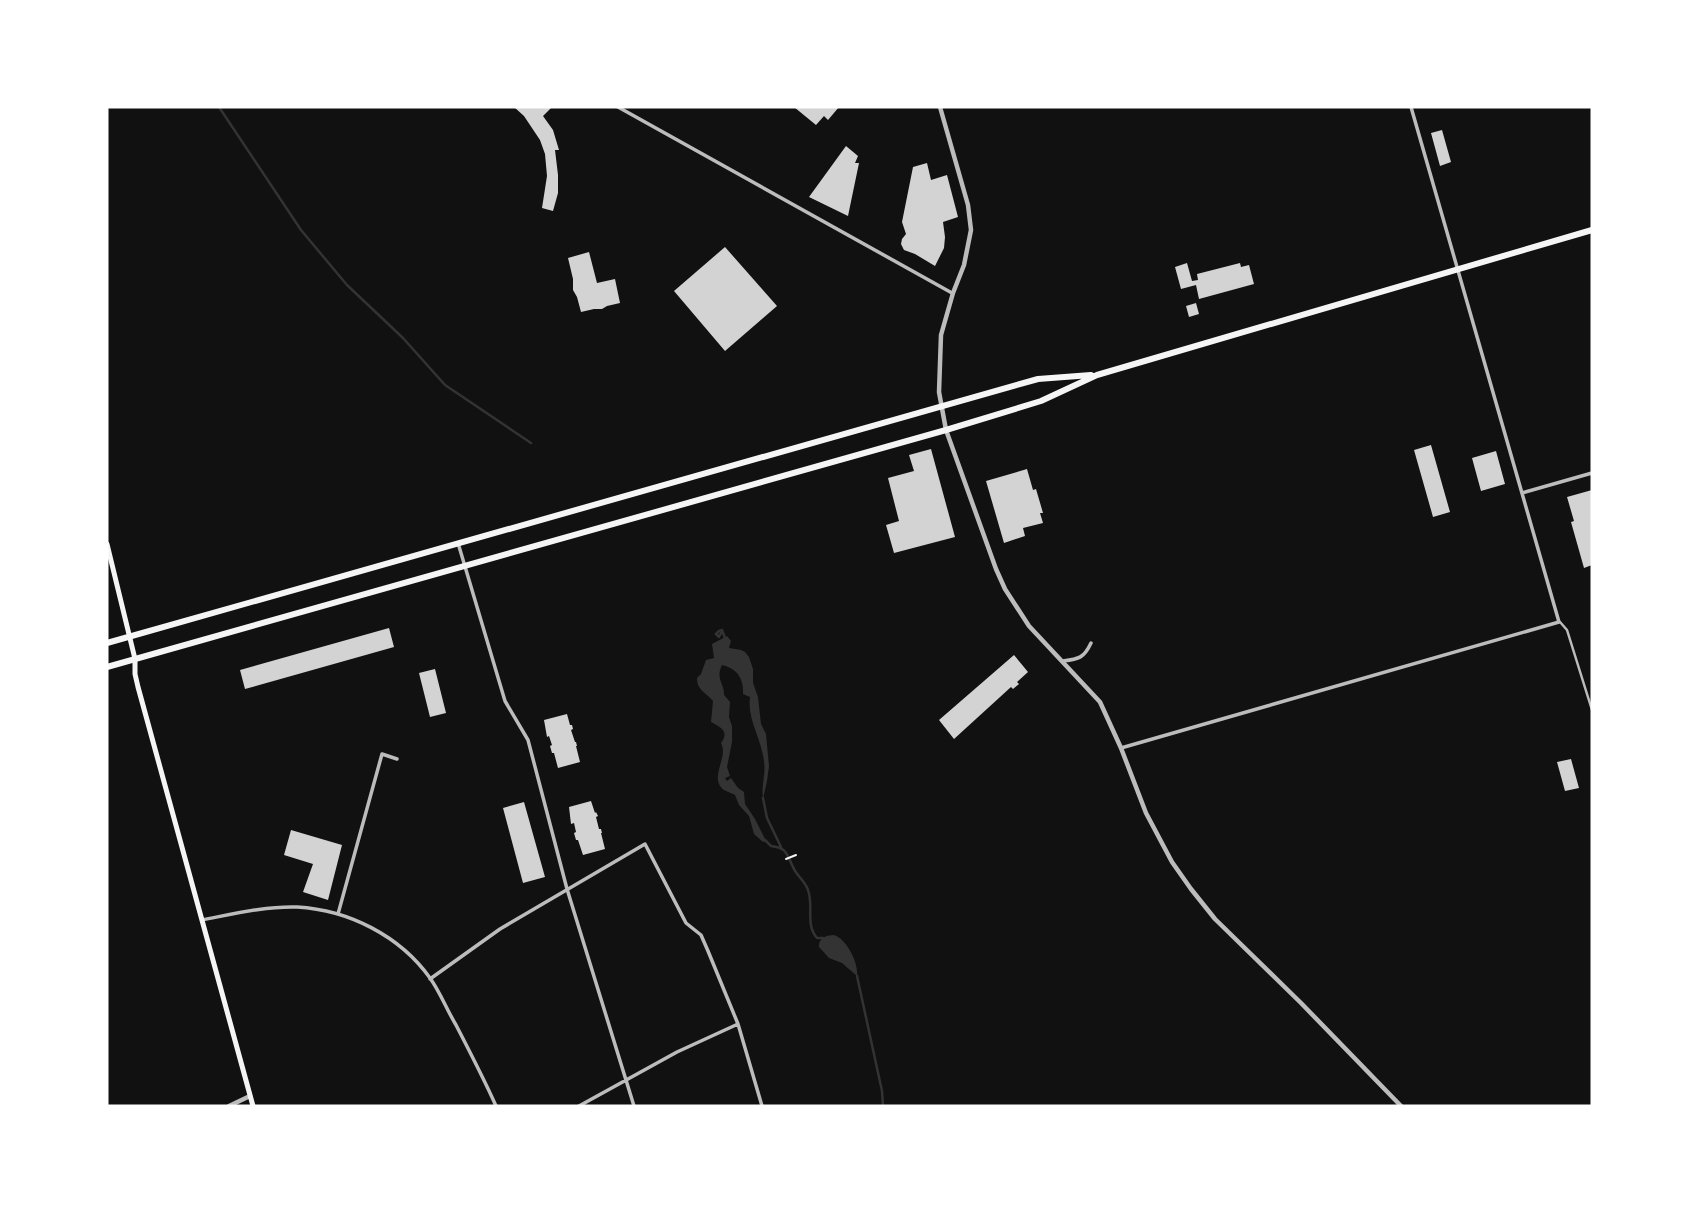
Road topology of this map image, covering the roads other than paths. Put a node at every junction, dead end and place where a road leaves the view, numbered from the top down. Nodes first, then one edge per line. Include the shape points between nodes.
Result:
1 (618, 107) edge
2 (940, 107) edge
3 (1411, 107) edge
4 (1592, 230) edge
5 (1458, 268) junction
6 (953, 293) junction
7 (1097, 374) junction
8 (941, 407) junction
9 (946, 430) junction
10 (1592, 473) edge
11 (1522, 493) junction
12 (107, 544) edge
13 (458, 544) junction
14 (464, 566) junction
15 (1559, 622) junction
16 (130, 636) junction
17 (107, 643) edge
18 (1091, 643) dead end
19 (135, 659) junction
20 (1061, 662) junction
21 (107, 667) edge
22 (1592, 710) edge
23 (1121, 748) junction
24 (397, 759) dead end
25 (567, 889) junction
26 (338, 914) junction
27 (202, 920) junction
28 (430, 979) junction
29 (738, 1024) junction
30 (627, 1079) junction
31 (251, 1096) junction
32 (229, 1106) edge
33 (253, 1106) edge
34 (496, 1106) edge
35 (579, 1106) edge
36 (634, 1106) edge
37 (762, 1106) edge
38 (1401, 1106) edge

1 - 6 street
2 - 6 street via 971,230
3 - 5 street
4 - 5 main road
5 - 7 main road
5 - 11 street
6 - 8 street via 941,335
7 - 8 main road via 1038,379
7 - 9 main road via 1041,401
8 - 9 street
8 - 13 main road
9 - 14 main road
9 - 20 street via 1005,589
10 - 11 street
11 - 15 street
12 - 16 main road
13 - 14 street
13 - 16 main road
14 - 19 main road
14 - 25 street via 505,701 528,740
15 - 22 street via 1567,630
15 - 23 street
16 - 17 main road
16 - 19 main road
18 - 20 street via 1083,656
19 - 21 main road
19 - 27 main road via 138,687
20 - 23 street via 1100,702
23 - 38 street via 1157,837 1191,889 1215,919
24 - 26 street via 382,754
25 - 28 street
25 - 29 street via 645,844 686,923 701,935
25 - 30 street
26 - 27 street via 276,908
26 - 28 street via 399,946
27 - 31 main road
28 - 34 street
29 - 30 street
29 - 37 street
30 - 35 street
30 - 36 street
31 - 32 street
31 - 33 main road

